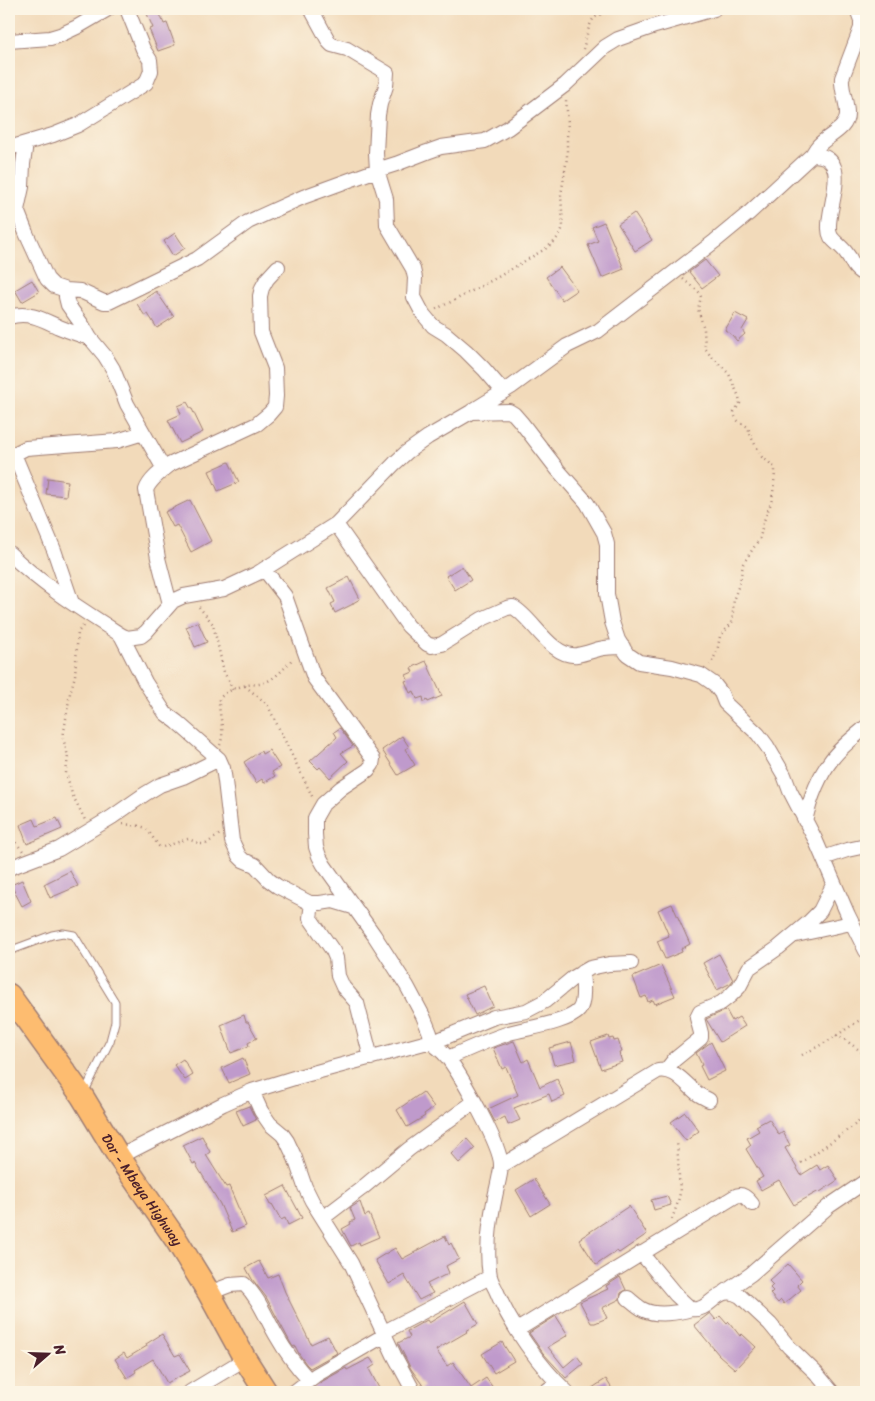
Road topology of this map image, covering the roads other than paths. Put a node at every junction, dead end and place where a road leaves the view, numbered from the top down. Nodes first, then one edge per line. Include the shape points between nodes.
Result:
1 (108, 9) edge
2 (127, 9) edge
3 (312, 9) edge
4 (714, 9) edge
5 (857, 9) edge
6 (9, 40) edge
7 (26, 143) junction
8 (9, 148) edge
9 (812, 155) junction
10 (377, 170) junction
11 (278, 267) dead end
12 (866, 271) edge
13 (66, 290) junction
14 (9, 317) edge
15 (90, 338) junction
16 (503, 391) junction
17 (471, 412) junction
18 (143, 433) junction
19 (11, 456) edge
20 (164, 469) junction
21 (336, 524) junction
22 (9, 553) edge
23 (264, 569) junction
24 (72, 603) junction
25 (170, 604) junction
26 (121, 635) junction
27 (622, 647) junction
28 (866, 726) edge
29 (218, 757) junction
30 (806, 821) junction
31 (866, 846) edge
32 (823, 858) junction
33 (9, 868) edge
34 (834, 883) junction
35 (312, 903) junction
36 (352, 907) junction
37 (851, 923) junction
38 (793, 936) junction
39 (9, 951) edge
40 (866, 951) edge
41 (631, 963) dead end
42 (582, 972) junction
43 (9, 995) edge
44 (432, 1043) junction
45 (371, 1058) junction
46 (448, 1058) junction
47 (666, 1070) junction
48 (252, 1091) junction
49 (82, 1096) junction
50 (709, 1100) dead end
51 (474, 1102) junction
52 (119, 1157) junction
53 (501, 1166) junction
54 (866, 1180) edge
55 (752, 1204) dead end
56 (323, 1218) junction
57 (641, 1253) junction
58 (490, 1277) junction
59 (725, 1292) junction
60 (209, 1293) junction
61 (628, 1298) dead end
62 (691, 1309) junction
63 (517, 1330) junction
64 (384, 1334) junction
65 (245, 1359) junction
66 (309, 1380) junction
67 (562, 1388) edge
68 (190, 1392) edge
69 (266, 1392) edge
70 (294, 1392) edge
71 (414, 1392) edge
72 (545, 1392) edge
73 (832, 1392) edge

1 - 6 street via 60,35
2 - 7 street via 150,60 151,71 146,83 78,125
3 - 10 street via 329,42 388,73 378,115
4 - 10 street via 655,26 605,46 567,83 508,128 484,141 441,147
5 - 9 street via 861,28 841,86 848,116 846,122
7 - 8 street
7 - 13 street via 18,214 47,279 54,286
9 - 12 street via 822,156 835,170 829,226 831,237 848,254 854,269
9 - 16 street via 750,213 598,331 567,346
10 - 13 street via 303,197 248,222 197,259 109,302 80,291
10 - 16 street via 386,199 387,225 412,269 414,298 423,314 433,326 466,351
11 - 20 street via 262,288 260,296 261,332 275,368 275,407 257,424
13 - 15 street via 68,305
14 - 15 street via 31,315 44,318
15 - 18 street via 113,369
16 - 17 street
17 - 21 street via 407,452
17 - 27 street via 497,410 514,414 587,503 607,544 608,603
18 - 19 street via 117,441 26,448
18 - 20 street
19 - 24 street via 54,550
20 - 25 street via 148,485 146,493
21 - 23 street
21 - 27 street via 408,626 426,644 442,644 482,619 513,607 547,641 568,654
22 - 24 street
23 - 25 street via 224,589 184,596
23 - 36 street via 285,596 314,678 373,759 368,770 341,788 324,804 316,818 319,856
24 - 26 street
25 - 26 street via 141,636 127,638
26 - 29 street via 165,713
27 - 30 street via 638,662 701,675 714,684 726,703 767,746
28 - 30 street via 832,759 814,790
29 - 33 street via 183,777 160,785 59,849
29 - 35 street via 223,768 236,851 277,886
30 - 32 street
31 - 32 street
32 - 34 street
34 - 37 street
34 - 38 street via 820,911
35 - 36 street via 332,901
35 - 45 street via 310,918 333,951 343,987 357,1003
36 - 44 street via 407,986
37 - 38 street
37 - 40 street
38 - 47 street via 749,968 730,996 700,1012 697,1018 701,1038
39 - 49 lane via 52,935 74,935 115,1002 115,1022 110,1041
41 - 42 street via 598,966
42 - 44 street via 545,1001 526,1011 494,1017
42 - 46 street via 583,995 581,1007 576,1012 562,1020 509,1034
43 - 49 highway, Dar - Mbeya Highway
44 - 45 street
44 - 46 street
45 - 48 street
46 - 51 street
47 - 50 street
47 - 53 street via 644,1079
48 - 52 street
48 - 56 street via 261,1111 287,1142 305,1187
49 - 52 highway, Dar - Mbeya Highway
51 - 53 street via 497,1148
51 - 56 street
52 - 60 highway, Dar - Mbeya Highway
53 - 58 street via 491,1227
54 - 59 street via 829,1206 751,1274
55 - 57 street via 745,1196 736,1195
56 - 64 street via 351,1263
57 - 62 street
57 - 63 street
58 - 63 street
58 - 64 street
59 - 62 street via 701,1309
59 - 73 street via 740,1296 770,1324
60 - 65 highway, Dar - Mbeya Highway
60 - 66 street via 230,1285 244,1284 255,1297 284,1349
61 - 62 street via 651,1313
63 - 67 street
64 - 66 street
64 - 71 street
65 - 68 street
65 - 69 highway, Dar - Mbeya Highway
66 - 70 street
67 - 72 street

